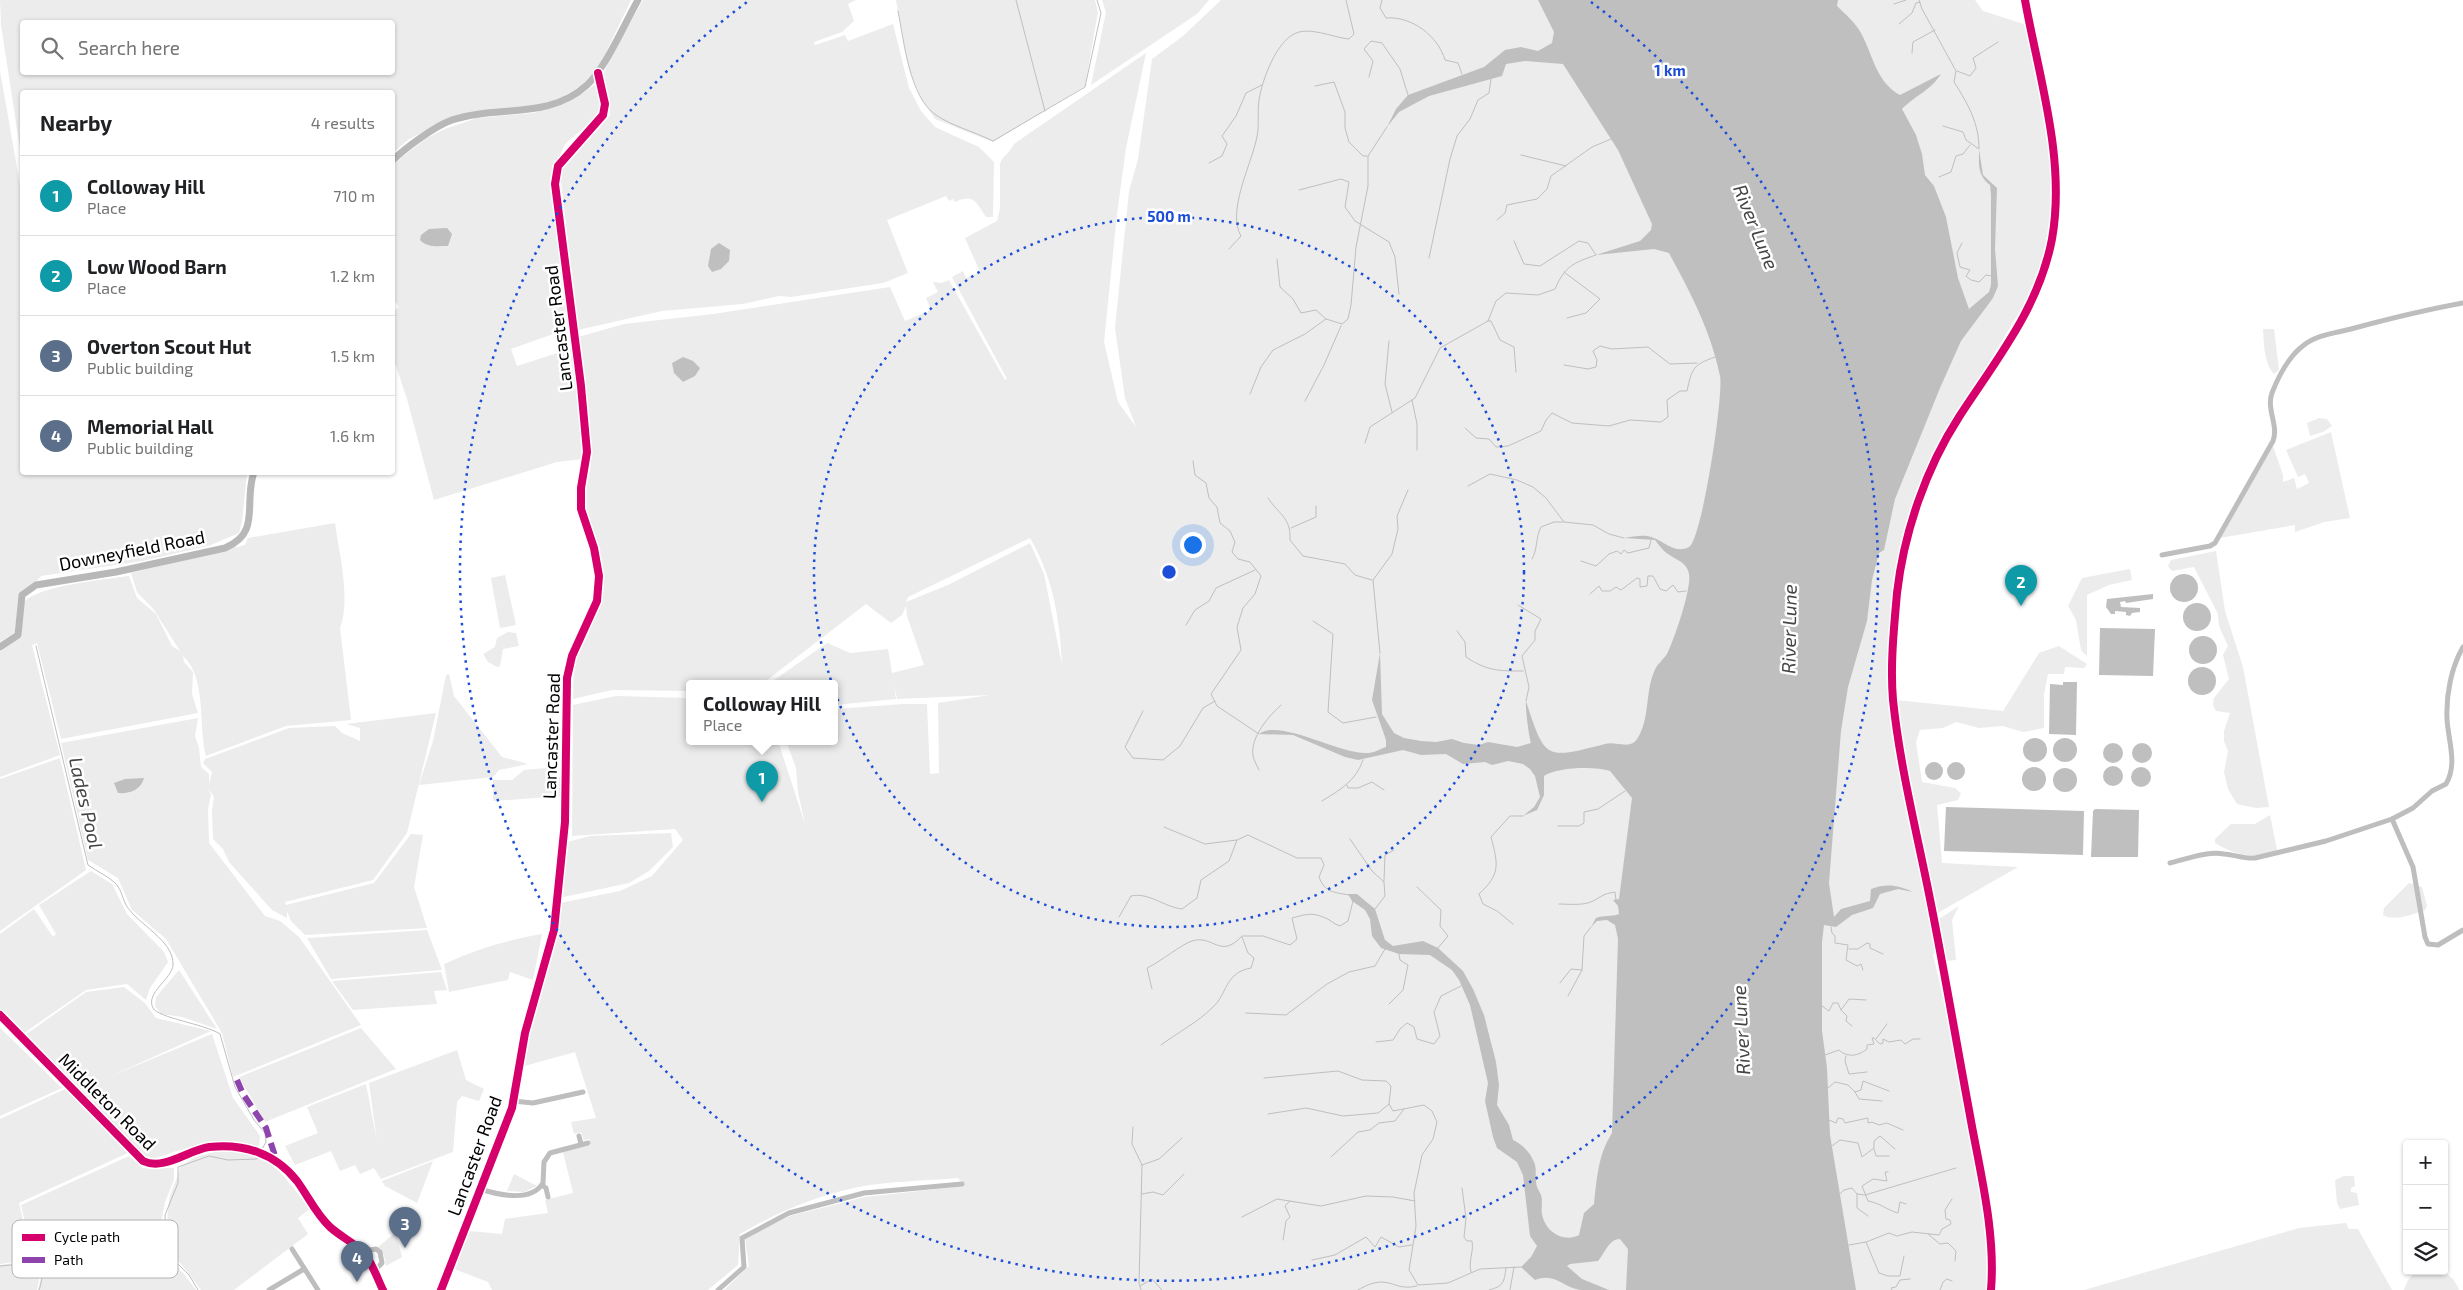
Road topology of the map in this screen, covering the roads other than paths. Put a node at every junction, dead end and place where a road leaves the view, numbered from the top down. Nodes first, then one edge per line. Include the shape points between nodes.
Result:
1 (638, 0) edge
2 (598, 73) junction
3 (395, 158) edge
4 (2463, 303) edge
5 (253, 475) edge
6 (2162, 555) dead end
7 (0, 647) edge
8 (2463, 647) edge
9 (2392, 819) junction
10 (2170, 863) dead end
11 (2463, 930) edge
12 (0, 1015) edge
13 (583, 1092) dead end
14 (513, 1101) junction
15 (578, 1136) dead end
16 (588, 1143) dead end
17 (581, 1144) junction
18 (962, 1184) dead end
19 (542, 1185) junction
20 (480, 1190) junction
21 (548, 1197) dead end
22 (292, 1249) dead end
23 (363, 1251) junction
24 (304, 1268) junction
25 (374, 1271) junction
26 (269, 1290) edge
27 (318, 1290) edge
28 (383, 1290) edge
29 (441, 1290) edge
30 (718, 1290) edge

1 - 2 street
2 - 3 street via 578,92 550,105 451,120
2 - 14 street, Lancaster Road via 605,104 603,115 558,166 555,184 587,452 580,488 581,509 596,555 599,588 592,615 572,656 567,678 565,822 554,930 525,1033
4 - 6 street via 2378,320 2319,337 2303,346 2285,367 2272,394 2273,441 2215,543
5 - 7 street, Downeyfield Road via 249,487 249,528 237,543 116,572 36,585 22,595 18,635
8 - 9 street via 2448,694 2452,756 2450,778 2413,808
9 - 10 street via 2272,855 2243,859 2223,853
9 - 11 street via 2412,867 2428,944 2438,945
12 - 23 street, Middleton Road via 143,1161 159,1164 212,1147 258,1151 277,1162 296,1180 330,1227
13 - 14 street via 533,1103
14 - 20 street, Lancaster Road
15 - 17 street
16 - 17 street
17 - 19 street via 556,1150 547,1156
18 - 30 street via 864,1193 789,1213 742,1238 744,1266
19 - 20 street, Lancaster Road via 523,1195 498,1195
19 - 21 street
20 - 29 street, Lancaster Road
22 - 24 street
23 - 25 street, Middleton Road
23 - 25 street via 376,1249 380,1252 382,1263
24 - 26 street
24 - 27 street
25 - 28 street, Middleton Road

